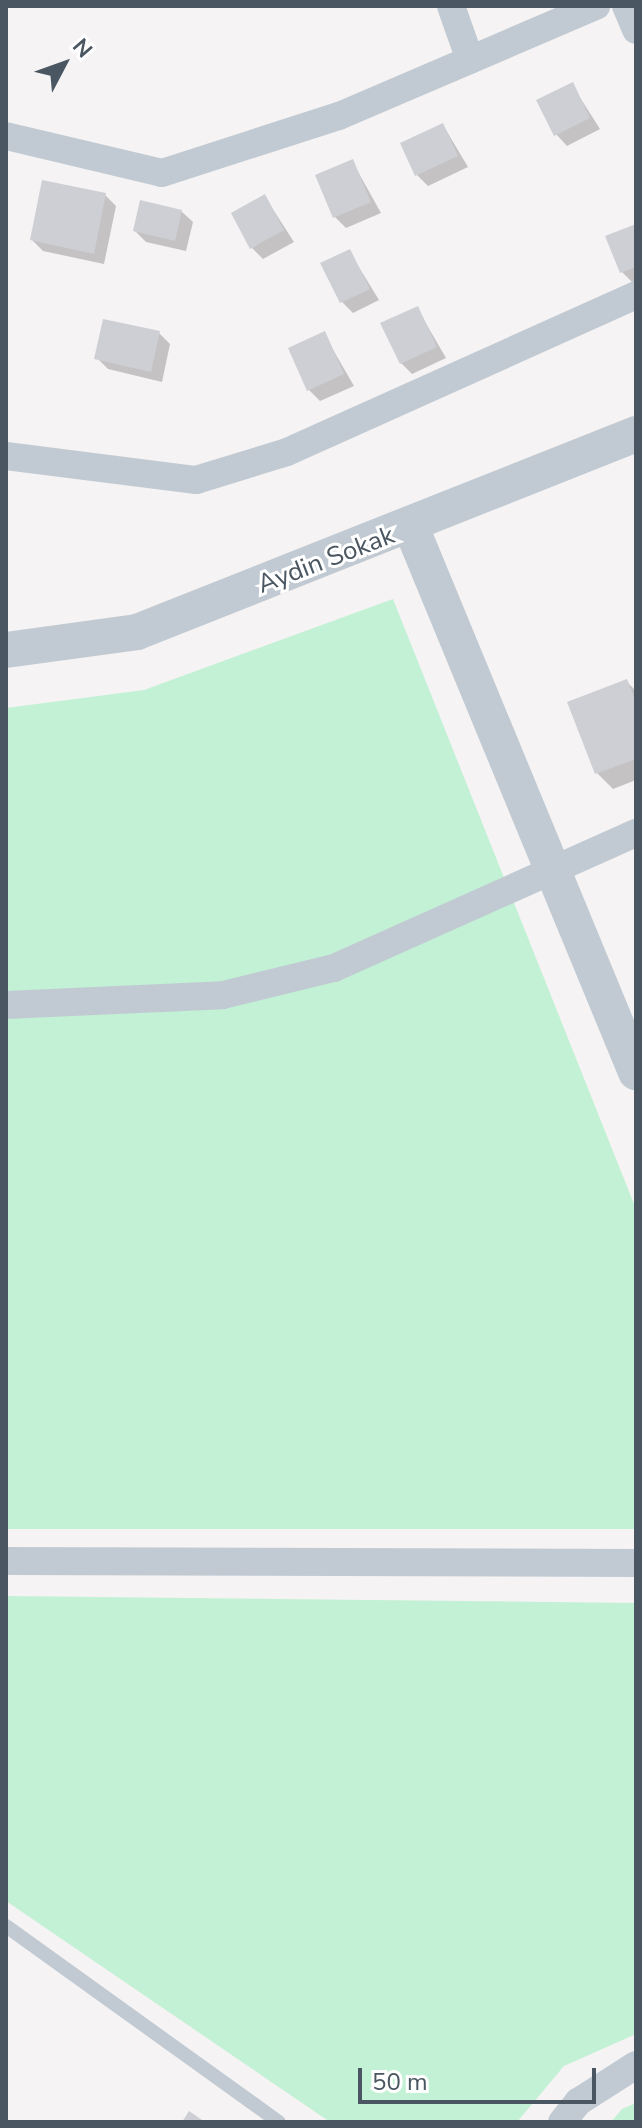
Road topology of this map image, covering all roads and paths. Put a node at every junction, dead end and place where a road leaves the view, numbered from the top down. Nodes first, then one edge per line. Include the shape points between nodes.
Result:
1 (451, 6) edge
2 (596, 6) edge
3 (626, 6) edge
4 (636, 30) edge
5 (470, 60) junction
6 (6, 136) edge
7 (6, 145) edge
8 (636, 295) edge
9 (636, 434) edge
10 (6, 456) edge
11 (411, 527) junction
12 (6, 650) edge
13 (636, 833) edge
14 (551, 867) junction
15 (6, 1005) edge
16 (636, 1072) edge
17 (6, 1561) edge
18 (636, 1563) edge
19 (6, 1926) edge
20 (636, 2065) edge
21 (279, 2122) edge
22 (562, 2122) edge

1 - 5 street
2 - 5 street
3 - 4 street
5 - 6 street via 339,116 162,173
6 - 7 street
8 - 10 street via 287,452 196,480
9 - 11 street, Aydin Sokak
11 - 12 street, Aydin Sokak via 137,632
11 - 14 street
13 - 14 street
14 - 15 street via 334,968 223,995
14 - 16 street
17 - 18 street
19 - 21 lane
20 - 22 street via 578,2102

